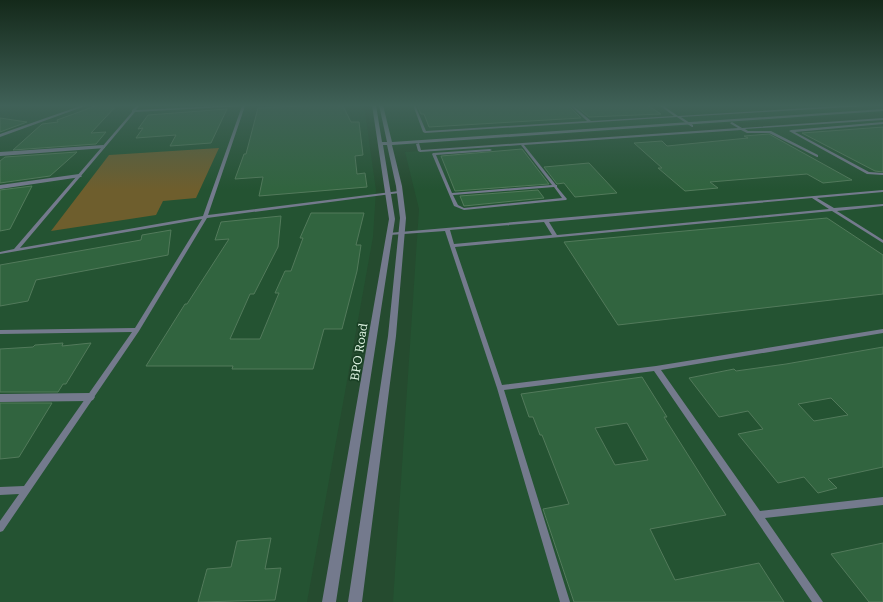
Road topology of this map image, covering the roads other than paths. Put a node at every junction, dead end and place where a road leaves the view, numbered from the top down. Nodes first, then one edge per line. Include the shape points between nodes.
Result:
1 (115, 133) edge
2 (234, 133) edge
3 (382, 133) edge
4 (385, 133) edge
5 (558, 133) edge
6 (566, 133) edge
7 (689, 133) edge
8 (772, 133) edge
9 (795, 133) edge
10 (418, 144) junction
11 (386, 145) junction
12 (523, 146) junction
13 (104, 147) junction
14 (433, 152) junction
15 (0, 154) edge
16 (817, 156) dead end
17 (883, 174) edge
18 (79, 176) junction
19 (556, 186) junction
20 (0, 187) edge
21 (882, 191) edge
22 (399, 192) junction
23 (388, 194) junction
24 (451, 194) junction
25 (813, 197) junction
26 (883, 205) edge
27 (834, 210) junction
28 (205, 217) junction
29 (546, 221) junction
30 (447, 229) junction
31 (402, 233) junction
32 (390, 234) junction
33 (555, 236) junction
34 (883, 242) edge
35 (452, 246) junction
36 (16, 250) junction
37 (0, 253) edge
38 (137, 330) junction
39 (883, 331) edge
40 (0, 332) edge
41 (656, 368) junction
42 (500, 388) junction
43 (90, 397) junction
44 (0, 398) edge
45 (25, 490) junction
46 (0, 491) edge
47 (883, 501) edge
48 (760, 515) junction
49 (0, 528) edge
50 (329, 602) edge
51 (355, 602) edge
52 (565, 602) edge
53 (818, 602) edge

1 - 13 lane
2 - 28 lane
3 - 11 street, BPO Road
4 - 11 street, BPO Road
5 - 11 street
6 - 10 street
7 - 12 lane
8 - 16 lane
9 - 17 lane via 868,173
10 - 11 street
10 - 14 lane via 420,151
11 - 22 street, BPO Road
11 - 23 street, BPO Road
12 - 14 lane
12 - 19 lane
13 - 15 street
13 - 18 lane
14 - 24 lane
18 - 20 street
18 - 36 lane
19 - 24 lane
19 - 24 lane via 566,199 464,209 456,206
21 - 25 lane
22 - 23 lane
22 - 31 street, BPO Road via 403,218
23 - 28 lane
23 - 32 street, BPO Road via 392,219
25 - 27 lane
25 - 29 lane
26 - 27 lane
27 - 33 lane
27 - 34 lane
28 - 36 lane
28 - 38 lane
29 - 30 lane
29 - 33 lane
30 - 31 lane
30 - 35 lane
31 - 32 lane
31 - 51 street, BPO Road via 392,336
32 - 50 street, BPO Road
33 - 35 lane
35 - 42 lane
36 - 37 lane
38 - 40 lane
38 - 43 lane
39 - 41 lane
41 - 42 lane
41 - 48 lane
42 - 52 lane
43 - 44 street
43 - 45 lane
45 - 46 lane
45 - 49 lane
47 - 48 lane
48 - 53 lane

